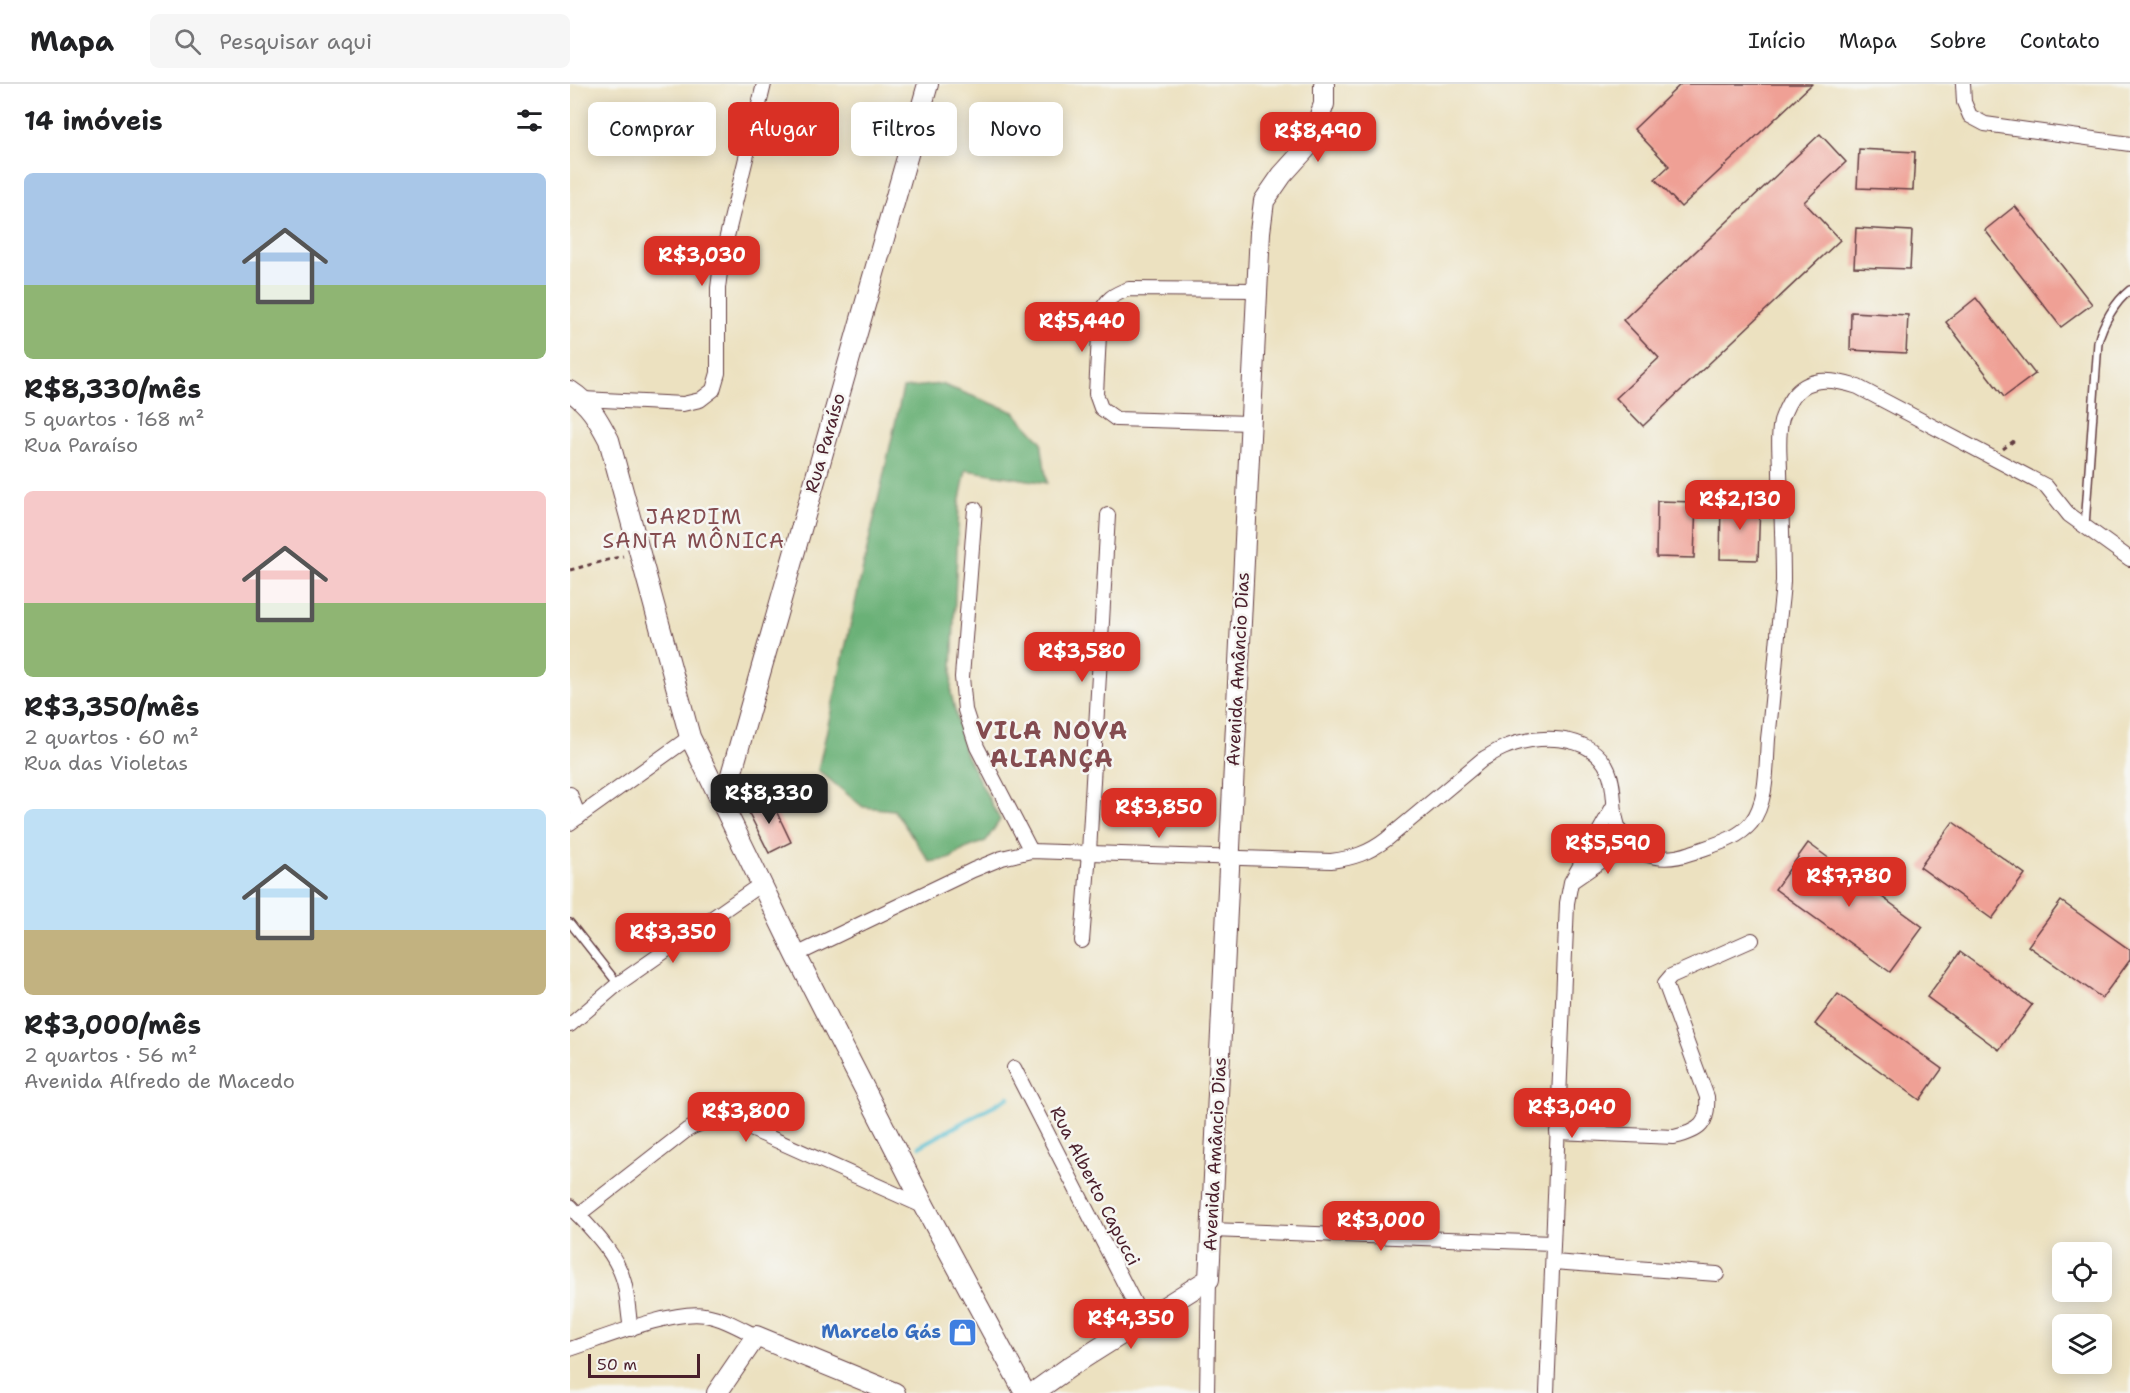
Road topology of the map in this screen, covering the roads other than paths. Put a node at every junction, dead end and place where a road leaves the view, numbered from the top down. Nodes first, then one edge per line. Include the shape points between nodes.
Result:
1 (764, 84) edge
2 (928, 84) edge
3 (1324, 84) edge
4 (1963, 84) edge
5 (2130, 144) edge
6 (1256, 290) junction
7 (2130, 290) edge
8 (576, 395) edge
9 (1250, 423) junction
10 (975, 509) dead end
11 (1107, 515) dead end
12 (2085, 528) junction
13 (2130, 559) edge
14 (690, 737) junction
15 (570, 794) edge
16 (723, 803) junction
17 (1614, 805) junction
18 (574, 820) edge
19 (1632, 849) junction
20 (1031, 851) junction
21 (1089, 852) junction
22 (1229, 858) junction
23 (1571, 882) junction
24 (761, 884) junction
25 (570, 923) edge
26 (1752, 940) dead end
27 (1082, 941) dead end
28 (796, 955) junction
29 (618, 984) junction
30 (570, 1025) edge
31 (1014, 1068) dead end
32 (1557, 1132) junction
33 (925, 1207) junction
34 (574, 1210) edge
35 (1211, 1230) junction
36 (1553, 1243) junction
37 (1553, 1262) junction
38 (1717, 1274) dead end
39 (1209, 1278) junction
40 (1143, 1320) junction
41 (631, 1329) junction
42 (756, 1336) junction
43 (570, 1349) edge
44 (717, 1393) edge
45 (895, 1393) edge
46 (1025, 1393) edge
47 (1033, 1393) edge
48 (1207, 1393) edge
49 (1547, 1393) edge

1 - 8 street via 722,257 718,373 712,390 700,400 682,404
2 - 16 street, Rua Paraíso
3 - 6 street, Avenida Amâncio Dias via 1324,104 1310,144 1264,201
4 - 5 street via 1970,116 1986,124
6 - 9 street, Avenida Amâncio Dias
6 - 9 street via 1129,289 1116,294 1104,303 1100,315 1096,382 1101,408 1116,418
7 - 12 lane via 2109,316 2098,342
8 - 14 street via 596,415 609,440
9 - 22 street, Avenida Amâncio Dias
10 - 20 street via 962,677 965,711 977,747
11 - 21 street
12 - 13 street
12 - 19 street via 2046,486 1858,387 1821,380 1806,385 1787,407 1780,434 1783,582 1765,775 1758,811 1734,837 1688,854 1654,857
14 - 16 street
14 - 18 street
15 - 18 street
16 - 24 street
17 - 19 street via 1616,821
17 - 22 street via 1608,769 1591,750 1564,740 1530,740 1501,748 1483,759 1366,853 1331,861
17 - 23 street
19 - 23 street via 1606,858
20 - 21 street
20 - 28 street via 973,870
21 - 22 street
21 - 27 street
22 - 35 street, Avenida Amâncio Dias
23 - 32 street via 1565,930
24 - 28 street
24 - 29 street
25 - 29 lane
26 - 32 street via 1671,976 1665,983 1707,1096 1704,1122 1692,1133 1674,1137
28 - 33 street
29 - 30 street
31 - 40 street, Rua Alberto Capucci
32 - 36 street
33 - 34 street via 742,1125 715,1119 687,1130
33 - 46 street
34 - 41 street via 617,1264 624,1282
35 - 36 street
35 - 39 street, Avenida Amâncio Dias
36 - 37 street
37 - 38 street
37 - 49 street
39 - 40 street
39 - 48 street, Avenida Amâncio Dias
40 - 47 street
41 - 42 street via 703,1314
41 - 43 street
42 - 44 street
42 - 45 street

